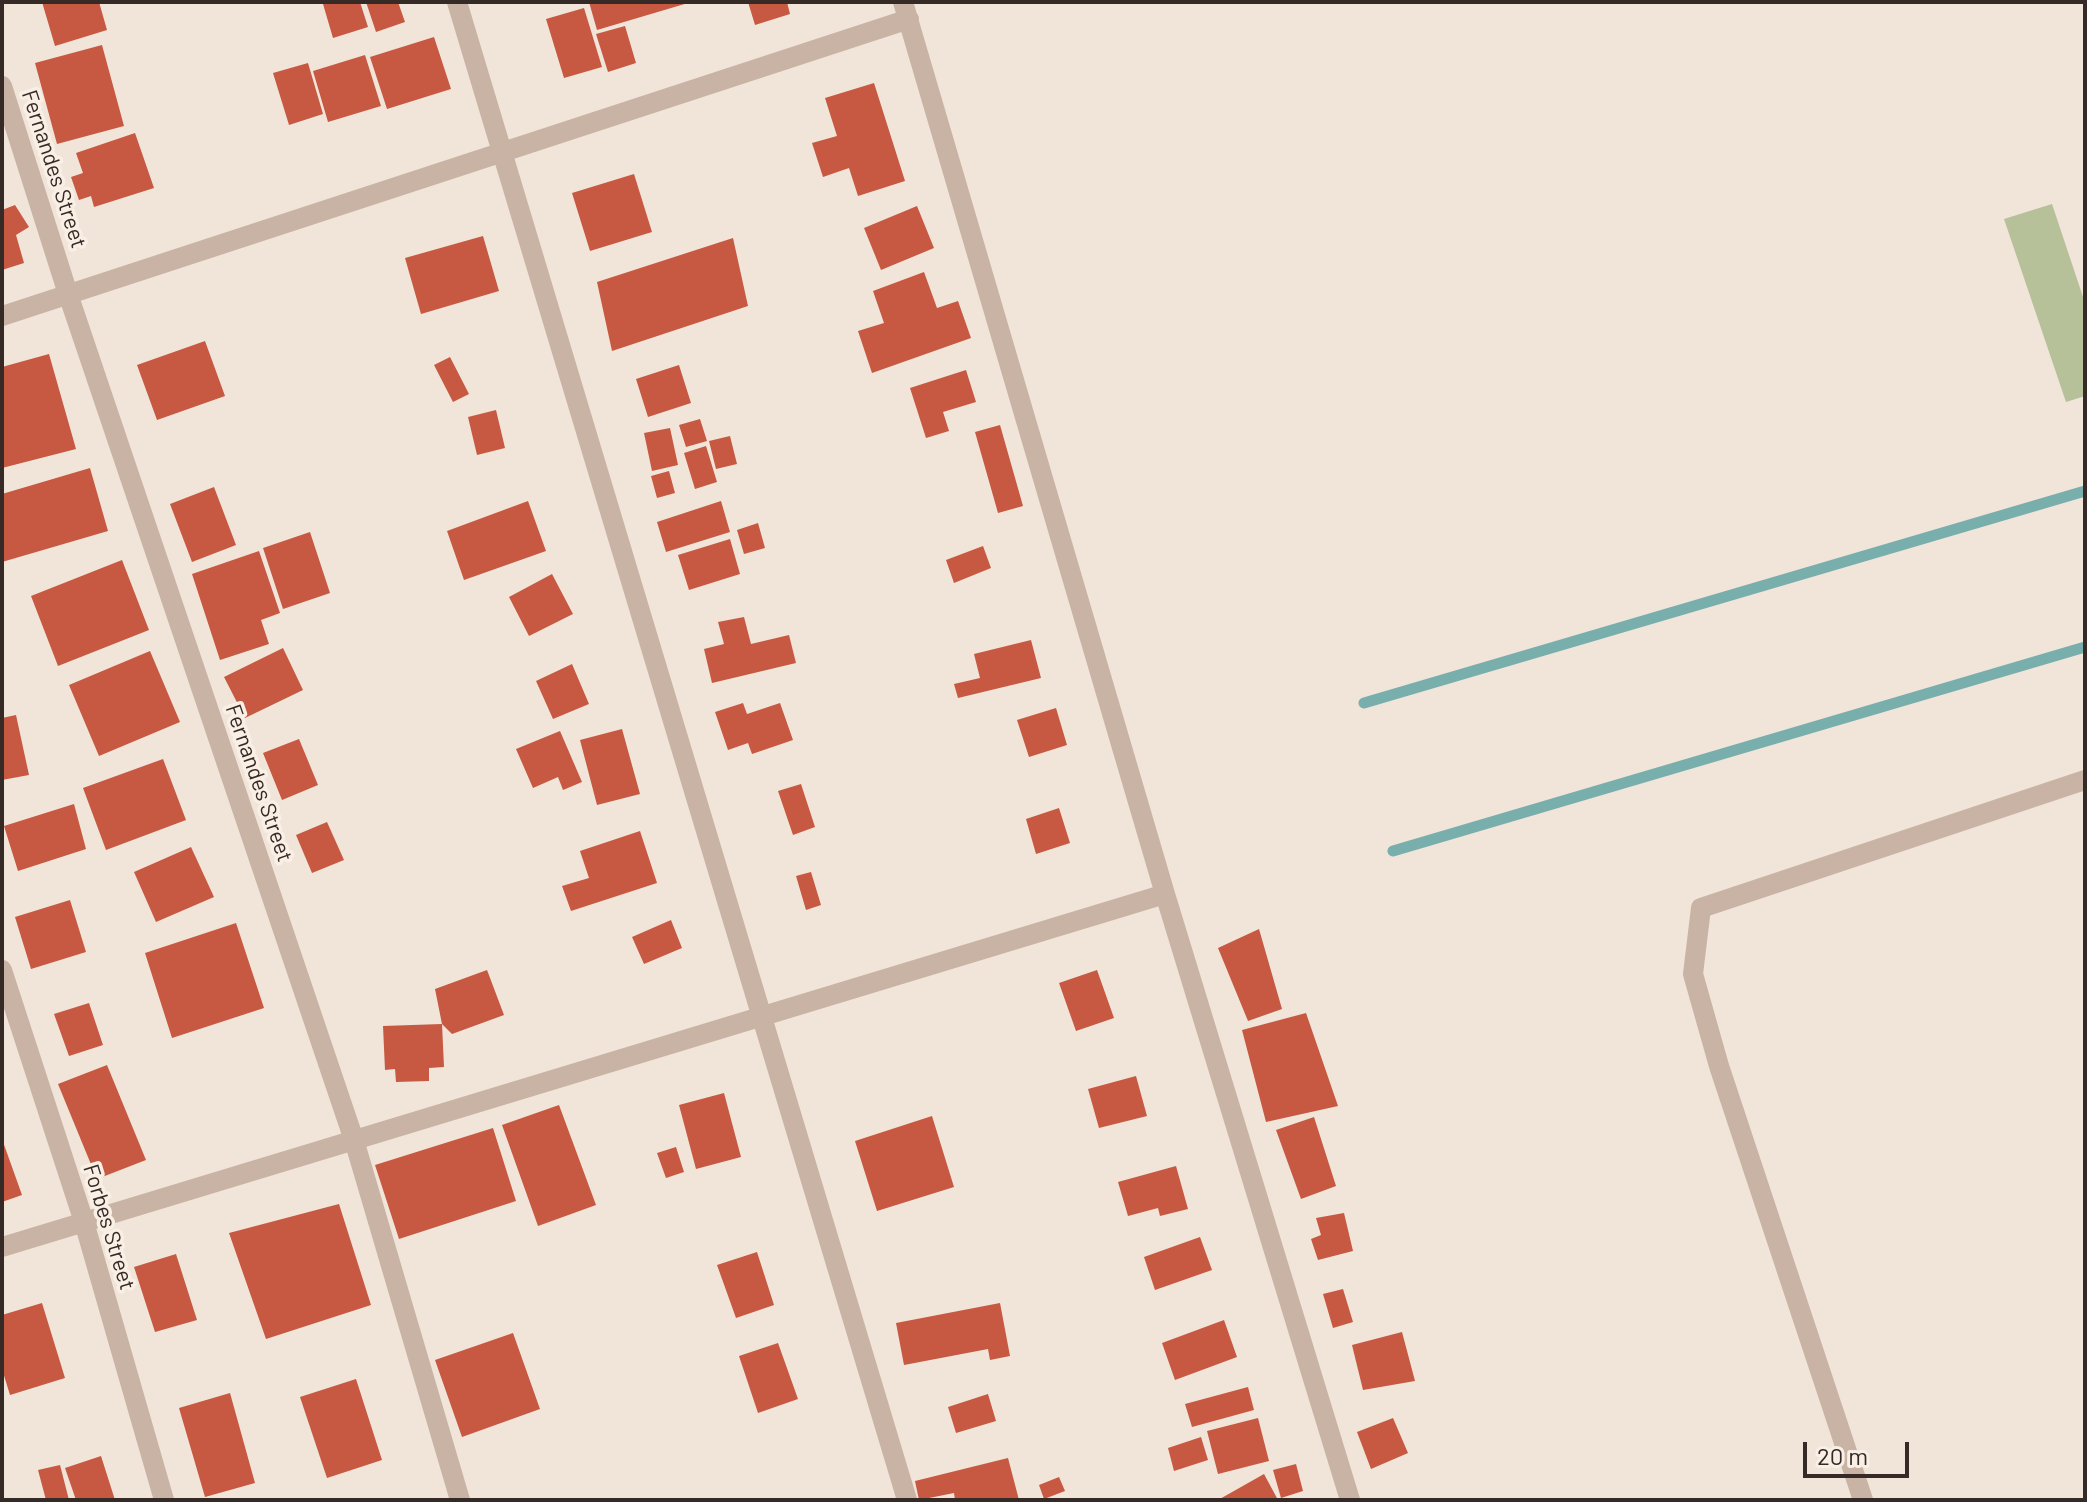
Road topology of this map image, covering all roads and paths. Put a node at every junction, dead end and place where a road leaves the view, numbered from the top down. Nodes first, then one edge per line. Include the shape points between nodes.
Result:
1 (457, 2) edge
2 (906, 10) edge
3 (2, 86) edge
4 (503, 153) junction
5 (68, 294) junction
6 (2, 316) edge
7 (2085, 780) edge
8 (1165, 894) junction
9 (2, 970) edge
10 (760, 1017) junction
11 (354, 1140) junction
12 (84, 1222) junction
13 (2, 1247) edge
14 (164, 1500) edge
15 (460, 1500) edge
16 (907, 1500) edge
17 (1350, 1500) edge
18 (1863, 1500) edge

1 - 4 street
2 - 4 street
2 - 8 street
3 - 5 street, Fernandes Street
4 - 5 street
4 - 10 street
5 - 6 street
5 - 11 street, Fernandes Street
7 - 18 street via 1701,908 1693,974
8 - 10 street
8 - 17 street
9 - 12 street, Forbes Street
10 - 11 street
10 - 16 street
11 - 12 street
11 - 15 street, Fernandes Street
12 - 13 street
12 - 14 street, Forbes Street

